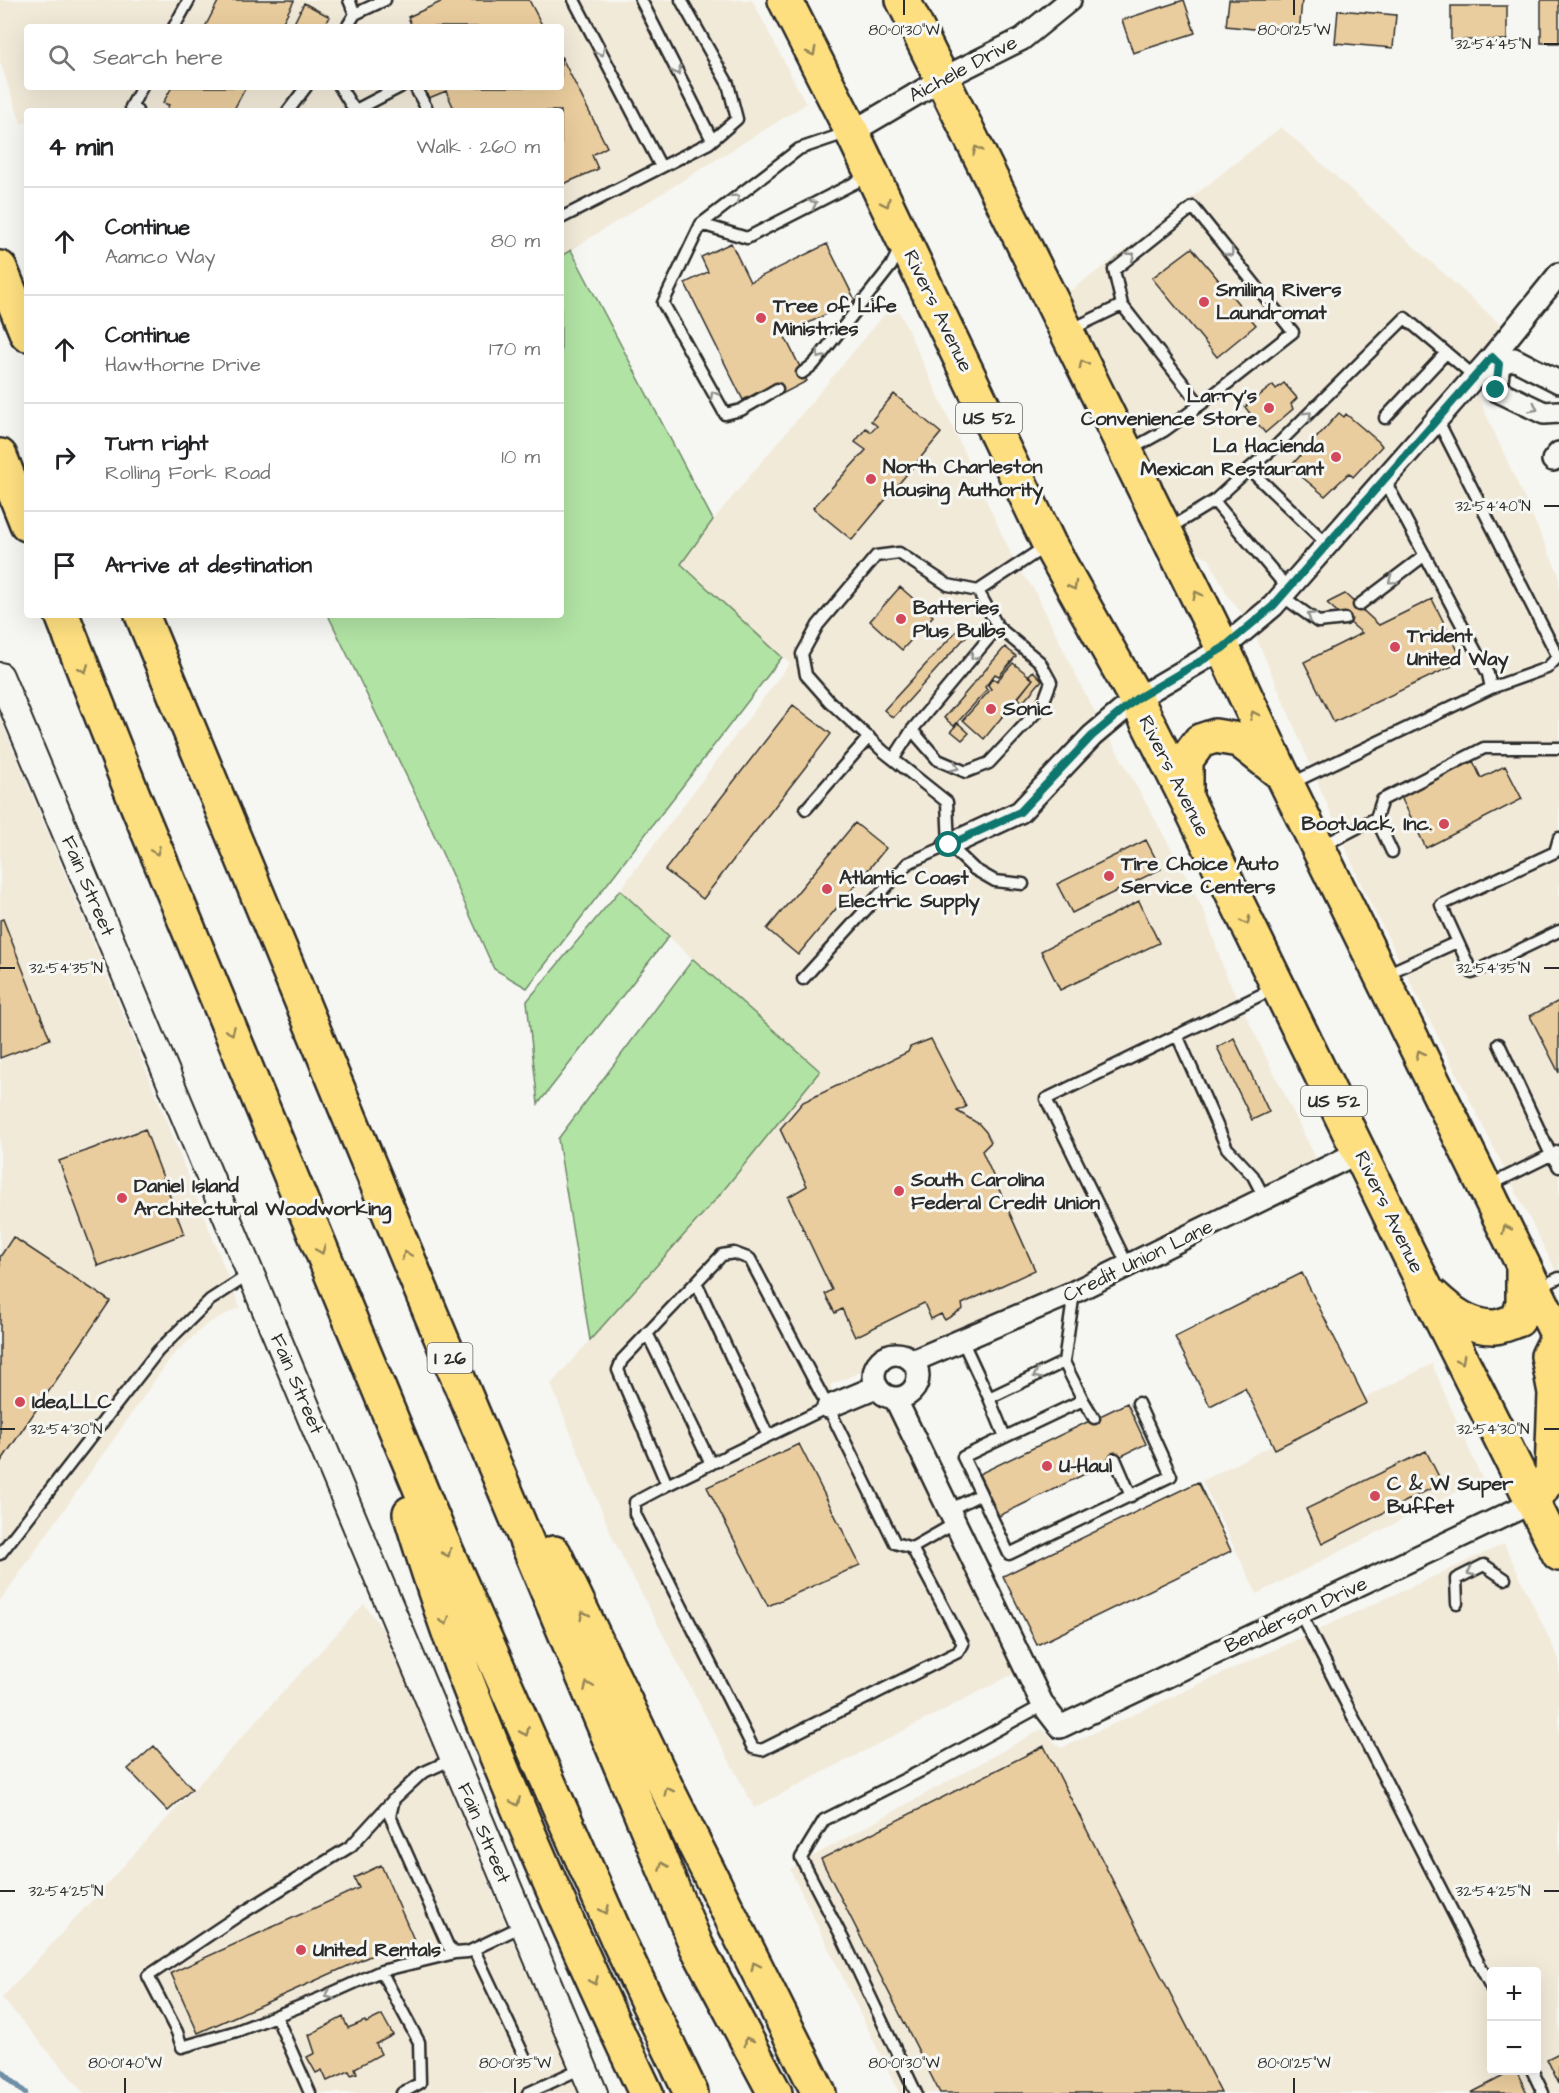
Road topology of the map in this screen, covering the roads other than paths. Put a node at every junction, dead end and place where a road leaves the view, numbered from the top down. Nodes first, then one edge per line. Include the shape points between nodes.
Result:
1 (189, 0) edge
2 (349, 0) edge
3 (385, 0) edge
4 (574, 0) edge
5 (641, 0) edge
6 (681, 0) edge
7 (785, 0) edge
8 (903, 0) edge
9 (1070, 0) edge
10 (355, 14) junction
11 (176, 24) edge
12 (349, 24) edge
13 (942, 79) junction
14 (140, 90) edge
15 (304, 90) edge
16 (342, 90) edge
17 (394, 90) edge
18 (417, 90) edge
19 (132, 108) edge
20 (290, 108) edge
21 (352, 108) edge
22 (360, 108) edge
23 (426, 108) edge
24 (852, 132) junction
25 (712, 140) junction
26 (661, 167) junction
27 (872, 174) junction
28 (564, 216) edge
29 (701, 224) junction
30 (904, 241) junction
31 (0, 268) edge
32 (1559, 274) edge
33 (1122, 305) junction
34 (24, 327) edge
35 (1067, 331) junction
36 (1445, 354) junction
37 (1495, 360) junction
38 (802, 373) dead end
39 (1474, 376) junction
40 (1559, 382) edge
41 (777, 389) dead end
42 (1200, 405) junction
43 (1559, 412) edge
44 (1385, 418) dead end
45 (1437, 419) junction
46 (1127, 452) junction
47 (0, 456) edge
48 (1249, 469) junction
49 (1384, 479) junction
50 (1214, 501) junction
51 (24, 517) edge
52 (1165, 531) junction
53 (1049, 544) junction
54 (1327, 544) junction
55 (1425, 555) junction
56 (978, 591) junction
57 (1285, 592) junction
58 (1359, 605) dead end
59 (63, 618) edge
60 (143, 618) edge
61 (1345, 619) dead end
62 (998, 627) junction
63 (1223, 648) junction
64 (0, 676) edge
65 (1491, 688) junction
66 (1136, 699) junction
67 (912, 730) junction
68 (869, 737) junction
69 (1559, 748) edge
70 (894, 758) junction
71 (1284, 779) junction
72 (1186, 798) junction
73 (806, 809) dead end
74 (1376, 818) junction
75 (1559, 838) edge
76 (949, 845) junction
77 (1318, 848) junction
78 (1392, 852) dead end
79 (1557, 855) edge
80 (1023, 884) dead end
81 (1559, 931) edge
82 (1457, 942) junction
83 (1381, 976) junction
84 (803, 979) dead end
85 (1278, 987) junction
86 (1177, 1035) junction
87 (1499, 1044) dead end
88 (1359, 1152) junction
89 (1555, 1153) edge
90 (1559, 1167) edge
91 (1485, 1187) junction
92 (1265, 1199) junction
93 (1128, 1266) junction
94 (250, 1274) junction
95 (1539, 1278) edge
96 (696, 1282) junction
97 (421, 1290) junction
98 (1427, 1291) junction
99 (1074, 1292) junction
100 (647, 1333) junction
101 (1558, 1337) edge
102 (962, 1340) junction
103 (360, 1344) junction
104 (913, 1361) junction
105 (1064, 1362) junction
106 (876, 1388) junction
107 (895, 1398) junction
108 (989, 1398) junction
109 (1083, 1400) junction
110 (1138, 1403) dead end
111 (828, 1407) junction
112 (1094, 1418) dead end
113 (768, 1436) junction
114 (1005, 1437) junction
115 (1114, 1459) dead end
116 (711, 1464) junction
117 (667, 1485) junction
118 (981, 1494) junction
119 (1131, 1496) junction
120 (1546, 1504) edge
121 (952, 1517) junction
122 (912, 1548) junction
123 (0, 1554) edge
124 (1559, 1554) edge
125 (1505, 1579) dead end
126 (1457, 1603) dead end
127 (1300, 1613) junction
128 (1043, 1705) junction
129 (453, 1759) junction
130 (394, 1799) junction
131 (524, 1925) junction
132 (474, 1950) junction
133 (455, 1953) junction
134 (381, 1971) junction
135 (1487, 1981) edge
136 (276, 2016) junction
137 (526, 2060) dead end
138 (583, 2068) junction
139 (1534, 2075) edge
140 (310, 2093) edge
141 (402, 2093) edge
142 (528, 2093) edge
143 (594, 2093) edge
144 (646, 2093) edge
145 (691, 2093) edge
146 (775, 2093) edge
147 (819, 2093) edge
148 (916, 2093) edge
149 (1543, 2093) edge

1 - 11 lane
2 - 10 lane
3 - 10 lane
4 -> 26 lane
5 -> 25 lane
6 - 25 lane via 728,84 737,119
7 -> 24 main road, Rivers Avenue / US 52
8 - 13 main road
9 - 13 street, Aichele Drive via 1022,39
10 - 12 lane
13 - 24 street, Aichele Drive
35 -> 13 main road
14 - 19 lane
15 - 20 lane
16 - 21 lane
17 - 22 lane
18 - 23 lane
24 - 27 main road, Rivers Avenue / US 52
29 -> 24 lane via 798,149
25 - 26 lane
26 - 28 lane
29 -> 27 lane via 747,238
27 -> 30 main road, Rivers Avenue / US 52
41 -> 29 lane via 741,410 725,414 663,303
30 -> 38 lane via 891,266
30 - 53 main road, Rivers Avenue / US 52
31 - 34 main road
32 - 37 street
33 - 35 lane
33 - 42 lane
33 -> 42 lane via 1114,270 1193,207 1293,332
46 -> 35 main road
36 - 39 lane
36 - 44 lane
48 -> 36 lane via 1405,318
37 - 39 street
37 - 40 street via 1514,359
37 -> 43 street via 1496,390 1544,413
39 - 45 street
42 - 46 lane
45 - 49 street
45 - 65 lane via 1558,657 1547,668
46 - 52 main road
47 - 51 main road
48 - 50 lane
48 - 54 lane
49 - 54 street
49 - 55 lane
50 - 52 lane
50 - 57 lane
63 -> 52 main road
53 - 56 lane
53 -> 66 main road, Rivers Avenue / US 52
54 - 57 street
55 -> 58 lane
55 - 65 lane via 1488,674
56 - 62 lane
56 - 68 lane via 948,585 899,553 876,556 818,625 802,654 806,675
61 -> 57 lane via 1318,621
57 - 63 street
59 -> 103 main road
97 -> 60 main road, I 26
62 -> 67 lane
67 -> 62 lane via 938,760 966,772 989,763 1042,706 1051,682 1040,662
63 - 66 street
71 -> 63 main road
64 - 94 street, Fain Street
65 - 71 lane
66 - 72 main road, Rivers Avenue / US 52
66 - 76 street via 1092,736 1020,812
67 - 70 lane
68 - 70 lane
68 - 73 lane
69 - 74 lane via 1484,748 1382,800
70 - 76 lane via 947,802
71 - 72 main road via 1239,740 1215,736 1200,741 1186,760
71 - 77 main road
72 -> 85 main road, Rivers Avenue / US 52
74 - 77 lane
74 - 78 lane
75 - 79 lane
76 - 80 lane via 974,869 994,881
76 - 84 lane via 908,863
77 - 83 main road
79 - 82 lane via 1441,905
81 - 82 lane via 1472,973
82 - 83 lane
91 -> 83 main road
85 - 86 lane
85 - 88 main road, Rivers Avenue / US 52
86 - 92 lane via 1227,1148 1253,1176
86 - 93 lane via 1046,1099
87 - 89 lane
88 - 92 street, Credit Union Lane
88 - 98 main road, Rivers Avenue / US 52
89 - 90 lane
89 - 91 lane
95 -> 91 main road
92 - 93 street, Credit Union Lane
93 - 99 street, Credit Union Lane
94 - 123 lane via 210,1300 158,1351
94 - 129 street, Fain Street
95 - 98 main road via 1523,1303 1518,1320 1497,1327 1475,1325 1451,1313
95 - 101 main road
96 - 100 lane
96 - 111 lane via 722,1255 734,1253 750,1260
96 - 113 lane
146 -> 97 main road, I 26 via 697,1947
147 -> 97 main road via 667,1789 469,1375
98 -> 120 main road, Rivers Avenue / US 52
99 - 102 street, Credit Union Lane
99 - 105 lane
100 - 116 lane
100 - 117 lane via 622,1360 618,1370
101 - 120 main road via 1548,1356 1555,1393 1552,1473
102 - 104 street, Credit Union Lane
102 - 108 lane
103 -> 144 main road via 381,1425 470,1689 542,1863
103 -> 145 main road via 543,1773
104 - 106 street via 900,1354 886,1356 876,1366
104 - 107 street via 918,1383 909,1394
105 -> 108 lane
105 - 109 lane
106 - 107 street
106 - 111 street
107 - 121 street
108 - 114 lane
109 - 112 lane
109 - 114 lane
110 - 119 lane via 1172,1476
111 - 113 lane
111 - 122 lane via 895,1543
113 - 116 lane
114 - 118 lane via 963,1457
115 - 119 lane
116 - 117 lane
117 - 122 lane via 635,1503 635,1514 753,1748 774,1746 958,1652 963,1644
118 - 119 lane via 1009,1554
118 - 121 lane
120 - 124 main road, Rivers Avenue / US 52
120 - 127 street, Benderson Drive
121 - 122 lane
121 - 128 street
125 -> 126 lane via 1484,1565 1456,1579
127 - 128 street, Benderson Drive via 1060,1727
127 - 135 lane
128 - 148 lane via 824,1820 801,1858
129 - 130 lane via 422,1773
129 - 131 street, Fain Street
130 - 133 lane via 390,1816 448,1946
130 - 136 lane via 351,1846 148,1976 182,2047
131 - 132 lane
131 - 138 street, Fain Street
132 - 133 lane
132 - 137 lane
133 - 134 lane
134 -> 136 lane
134 - 141 lane via 419,2042 420,2083
136 - 140 lane
138 - 142 lane
138 - 143 street, Fain Street
139 - 149 lane

